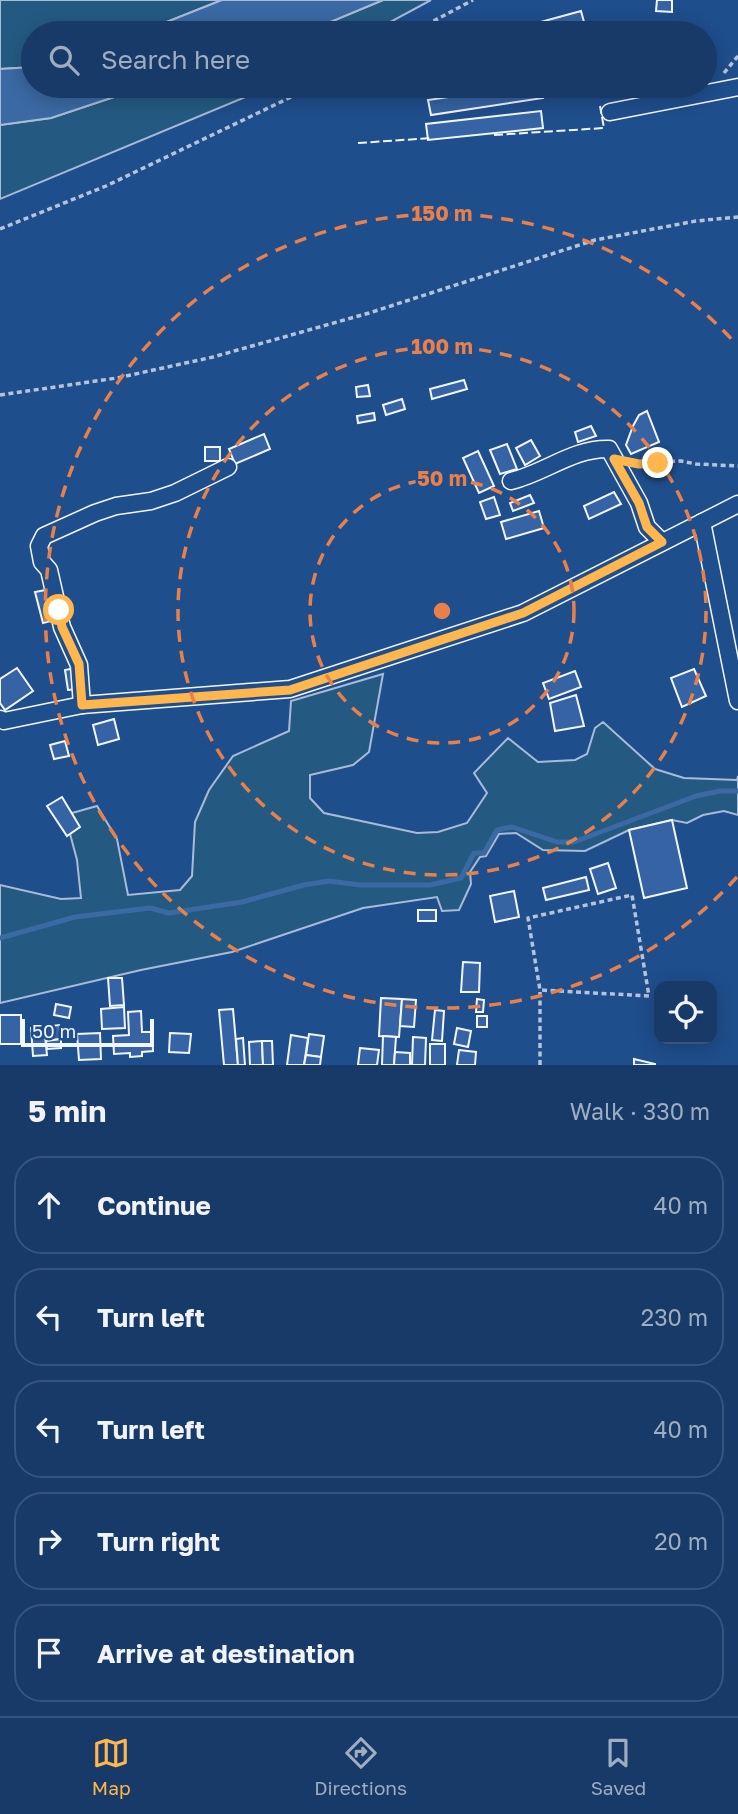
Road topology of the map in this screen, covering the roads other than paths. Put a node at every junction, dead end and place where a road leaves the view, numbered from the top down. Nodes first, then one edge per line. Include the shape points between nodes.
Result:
1 (738, 87) edge
2 (717, 91) edge
3 (682, 98) edge
4 (610, 112) dead end
5 (228, 467) dead end
6 (511, 481) dead end
7 (738, 504) edge
8 (702, 522) junction
9 (662, 542) junction
10 (738, 701) edge
11 (82, 705) junction
12 (0, 719) edge

1 - 2 street
3 - 4 street
5 - 11 street via 174,493 116,506 44,536 39,546 42,562 49,570 62,627 79,664
6 - 9 street via 587,450 609,449 647,527
7 - 8 street
8 - 9 street
8 - 10 street
9 - 11 street via 523,613 290,690
11 - 12 street

